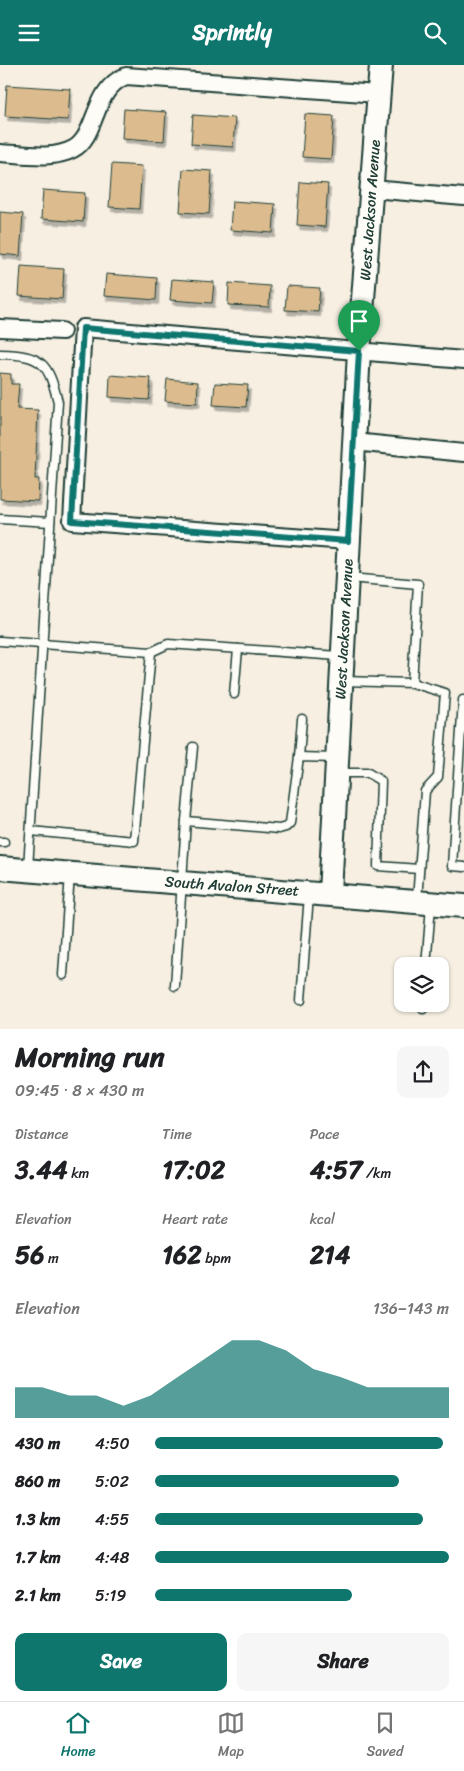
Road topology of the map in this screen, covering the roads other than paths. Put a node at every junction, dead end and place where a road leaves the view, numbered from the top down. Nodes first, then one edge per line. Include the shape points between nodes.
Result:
1 (381, 65) edge
2 (378, 94) junction
3 (0, 153) edge
4 (372, 189) junction
5 (464, 197) edge
6 (0, 328) edge
7 (62, 331) dead end
8 (359, 351) junction
9 (0, 354) edge
10 (464, 359) edge
11 (354, 442) junction
12 (464, 453) edge
13 (0, 519) edge
14 (50, 522) junction
15 (348, 541) junction
16 (346, 578) junction
17 (0, 641) edge
18 (42, 644) junction
19 (238, 649) junction
20 (151, 652) junction
21 (342, 656) junction
22 (341, 681) junction
23 (412, 683) junction
24 (234, 695) dead end
25 (463, 700) edge
26 (302, 719) dead end
27 (193, 747) dead end
28 (299, 757) junction
29 (337, 766) junction
30 (186, 821) junction
31 (31, 831) junction
32 (464, 867) edge
33 (0, 868) edge
34 (419, 869) junction
35 (28, 870) junction
36 (70, 873) junction
37 (182, 882) junction
38 (320, 893) junction
39 (424, 902) junction
40 (464, 906) edge
41 (426, 957) edge
42 (63, 975) dead end
43 (175, 986) dead end
44 (301, 1000) dead end

1 - 2 street, West Jackson Avenue
2 - 3 street via 126,76 116,80 105,92 82,141 73,149 55,154
2 - 4 street, West Jackson Avenue
4 - 5 street
4 - 8 street, West Jackson Avenue
6 - 7 street
8 - 10 street
8 - 11 street, West Jackson Avenue
8 - 15 street via 83,328 72,521
9 - 14 lane via 26,355 51,374 58,402
11 - 12 street
11 - 15 street, West Jackson Avenue
13 - 14 lane
14 - 18 lane
15 - 16 street, West Jackson Avenue
16 - 21 street, West Jackson Avenue
16 - 23 lane via 418,584
17 - 18 lane
18 - 20 lane
18 - 31 lane
19 - 20 lane via 168,644
19 - 21 lane
19 - 24 lane
20 - 31 lane via 134,841
21 - 22 street, West Jackson Avenue
22 - 23 lane
22 - 29 street, West Jackson Avenue
23 - 34 lane via 445,693 438,777 425,791
25 - 32 lane via 452,866
26 - 28 lane
27 - 30 lane
28 - 29 lane
28 - 30 lane via 290,823 286,827
29 - 34 lane via 368,773 381,781 378,866
29 - 38 street, West Jackson Avenue
30 - 37 lane
31 - 35 lane
33 - 35 street, South Avalon Street
34 - 39 lane
35 - 36 street, South Avalon Street
36 - 37 street, South Avalon Street
36 - 42 lane
37 - 38 street, South Avalon Street
37 - 43 lane
38 - 39 street, South Avalon Street
38 - 44 lane
39 - 40 street, South Avalon Street
39 - 41 lane

